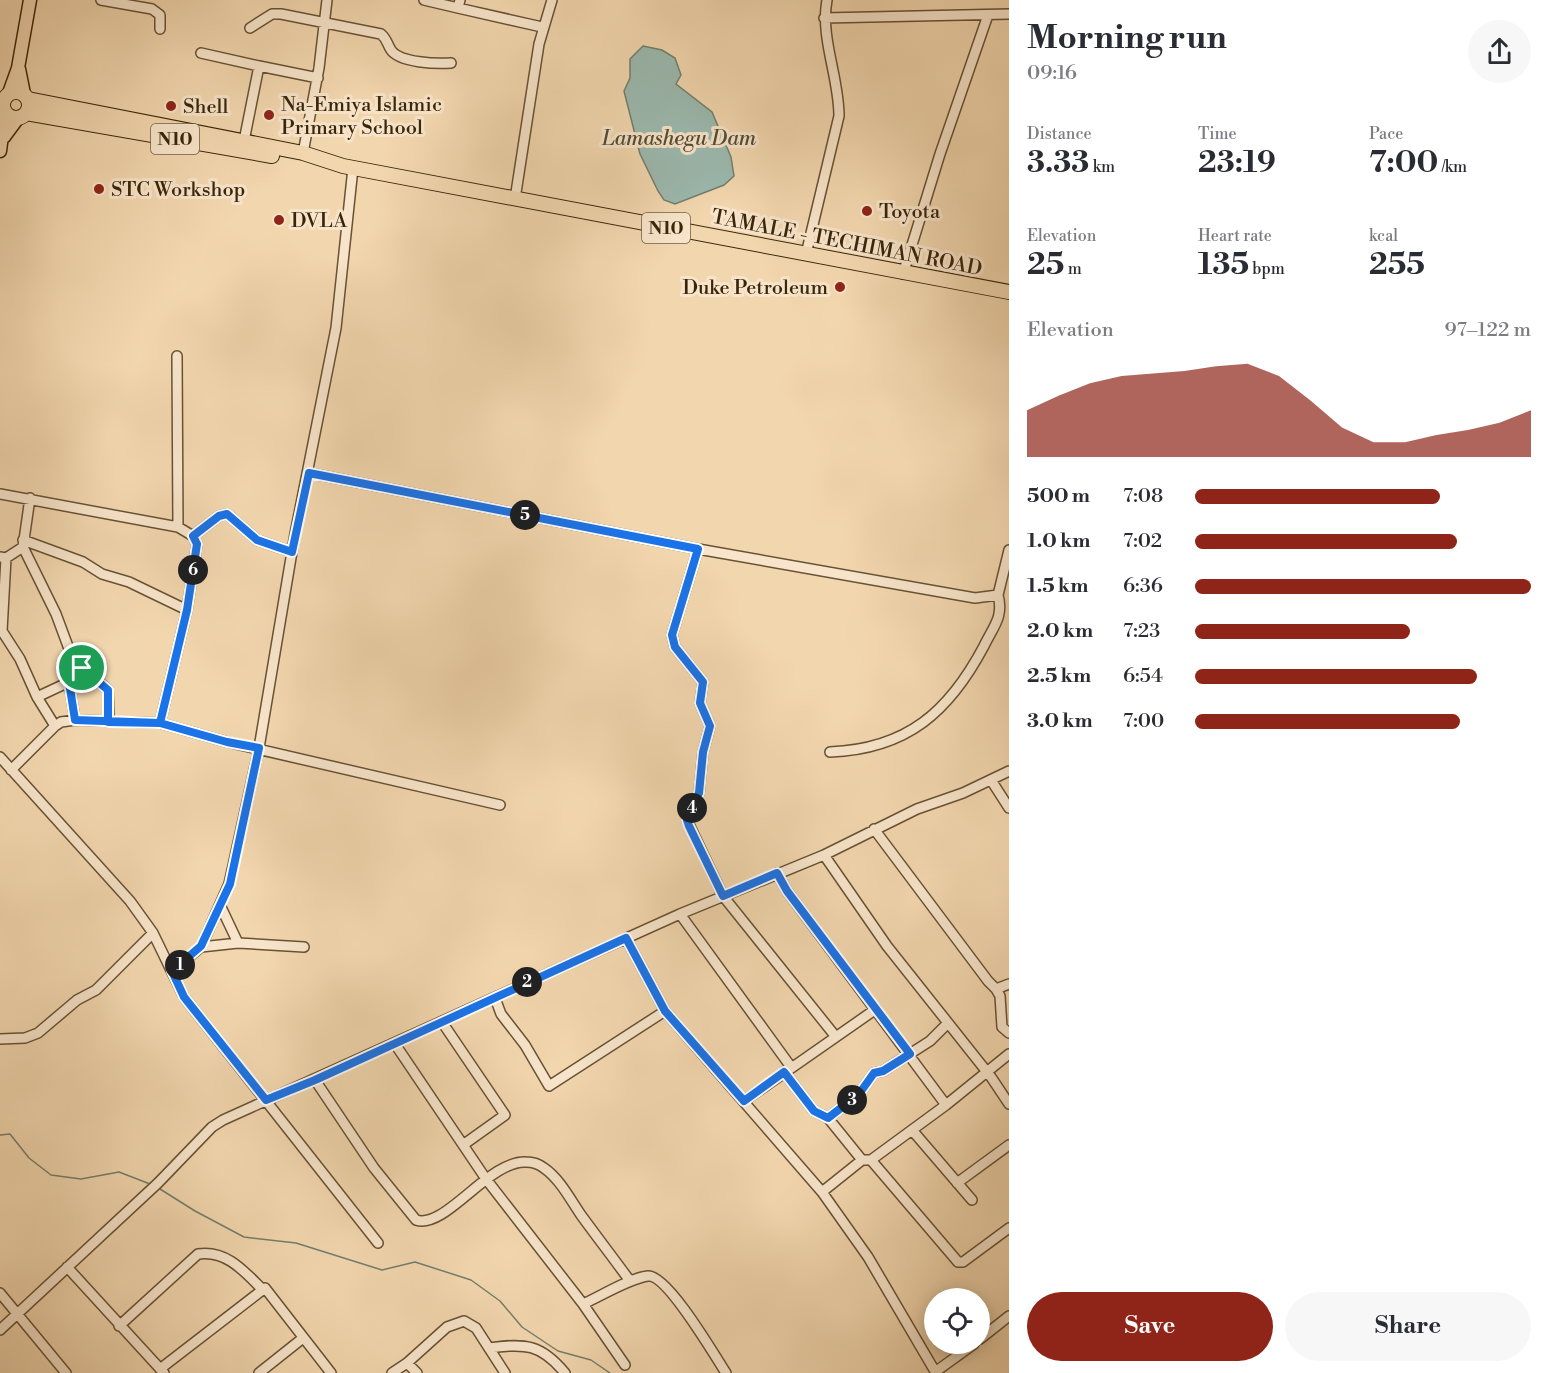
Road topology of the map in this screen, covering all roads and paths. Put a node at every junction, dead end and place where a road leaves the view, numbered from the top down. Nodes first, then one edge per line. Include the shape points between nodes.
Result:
1 (30, 0) edge
2 (101, 0) edge
3 (327, 0) edge
4 (424, 0) edge
5 (552, 0) edge
6 (827, 0) edge
7 (459, 4) edge
8 (1009, 14) edge
9 (988, 15) junction
10 (824, 18) junction
11 (325, 22) junction
12 (542, 27) junction
13 (250, 28) dead end
14 (160, 29) dead end
15 (201, 53) dead end
16 (451, 63) dead end
17 (259, 66) junction
18 (318, 78) junction
19 (12, 104) edge
20 (206, 139) junction
21 (244, 141) junction
22 (0, 151) edge
23 (303, 153) junction
24 (324, 161) junction
25 (353, 168) junction
26 (515, 199) junction
27 (806, 254) junction
28 (903, 274) junction
29 (1009, 292) edge
30 (177, 356) dead end
31 (309, 473) junction
32 (0, 494) edge
33 (30, 498) junction
34 (177, 527) junction
35 (193, 536) junction
36 (23, 544) junction
37 (698, 549) junction
38 (292, 552) junction
39 (1009, 553) edge
40 (3, 557) edge
41 (998, 595) junction
42 (187, 610) junction
43 (82, 668) junction
44 (69, 682) junction
45 (37, 698) junction
46 (75, 720) junction
47 (108, 722) junction
48 (160, 723) junction
49 (55, 726) junction
50 (259, 748) junction
51 (830, 753) dead end
52 (0, 758) edge
53 (11, 770) junction
54 (1009, 771) edge
55 (991, 780) junction
56 (500, 805) dead end
57 (1009, 808) edge
58 (874, 829) junction
59 (824, 855) junction
60 (777, 873) junction
61 (723, 896) junction
62 (220, 905) junction
63 (680, 914) junction
64 (153, 933) junction
65 (626, 938) junction
66 (238, 943) junction
67 (201, 946) junction
68 (304, 947) dead end
69 (172, 971) junction
70 (1009, 984) edge
71 (996, 989) junction
72 (495, 998) junction
73 (876, 1009) junction
74 (665, 1011) junction
75 (442, 1022) junction
76 (947, 1024) junction
77 (1009, 1034) edge
78 (836, 1037) junction
79 (0, 1039) edge
80 (394, 1044) junction
81 (910, 1054) junction
82 (1009, 1054) edge
83 (788, 1070) junction
84 (987, 1071) junction
85 (315, 1080) junction
86 (266, 1100) junction
87 (744, 1101) junction
88 (1009, 1104) edge
89 (946, 1105) junction
90 (828, 1118) junction
91 (912, 1130) junction
92 (463, 1144) junction
93 (1009, 1145) edge
94 (866, 1160) junction
95 (486, 1179) junction
96 (957, 1183) junction
97 (822, 1192) junction
98 (972, 1200) dead end
99 (1009, 1228) edge
100 (378, 1243) dead end
101 (67, 1267) junction
102 (630, 1281) junction
103 (262, 1288) junction
104 (0, 1293) edge
105 (583, 1304) junction
106 (19, 1313) junction
107 (1009, 1316) edge
108 (119, 1326) junction
109 (0, 1330) edge
110 (990, 1332) edge
111 (303, 1338) junction
112 (489, 1348) junction
113 (961, 1354) edge
114 (407, 1363) junction
115 (625, 1365) dead end
116 (162, 1371) edge
117 (66, 1373) edge
118 (259, 1373) edge
119 (331, 1373) edge
120 (392, 1373) edge
121 (417, 1373) edge
122 (505, 1373) edge
123 (565, 1373) edge
124 (726, 1373) edge
125 (935, 1373) edge

1 - 19 main road
2 - 14 street via 152,9 160,15
3 - 11 street
4 - 7 street
5 - 12 street
6 - 10 street
7 - 12 street
8 - 9 street
9 - 10 street
9 - 28 street
10 - 27 street via 839,94 839,116
11 - 13 street via 276,14
11 - 16 street via 381,34 394,53 407,59 436,65
11 - 18 street
12 - 26 street
15 - 17 street
17 - 18 street
17 - 21 street
18 - 23 street
19 - 20 highway, N10
19 - 22 main road
20 - 21 highway, N10
20 - 24 highway, N10
21 - 23 highway, N10
23 - 24 highway, N10
24 - 25 highway, TAMALE - TECHIMAN ROAD / N10
25 - 26 highway, TAMALE - TECHIMAN ROAD / N10
25 - 31 street via 336,328
26 - 27 highway, TAMALE - TECHIMAN ROAD / N10
27 - 28 highway, TAMALE - TECHIMAN ROAD / N10
28 - 29 highway, TAMALE - TECHIMAN ROAD / N10
30 - 34 street
31 - 37 street
31 - 38 street
32 - 33 street
33 - 34 street
33 - 36 street
34 - 35 street
35 - 38 street via 227,514 257,540
35 - 42 street via 197,544
36 - 40 street
36 - 42 street via 129,582
36 - 43 street via 69,649
37 - 41 street via 975,598
37 - 61 street via 672,642 703,682 700,703 710,726 699,793 687,820
38 - 50 street
39 - 41 street
40 - 45 street via 2,631
41 - 51 street via 1000,618 971,671 939,712 873,748
42 - 48 street
43 - 44 street
43 - 47 street via 108,690
44 - 45 street
44 - 46 street
45 - 49 street
46 - 47 street
46 - 49 street
47 - 48 street
48 - 50 street
49 - 53 street
50 - 56 street
50 - 62 street via 230,884
52 - 53 street
53 - 64 street via 130,901
54 - 55 street
55 - 57 street
55 - 58 street
58 - 59 street
58 - 71 street via 967,956
59 - 60 street
59 - 76 street
60 - 61 street
60 - 73 street
61 - 63 street
61 - 78 street
62 - 66 street
62 - 67 street
63 - 65 street
63 - 83 street
64 - 69 street
64 - 79 street via 96,990 77,1000 38,1033
65 - 72 street
65 - 74 street
66 - 67 street
66 - 68 street
67 - 69 street
69 - 86 street via 184,997
70 - 71 street
71 - 77 street via 1002,1027
72 - 74 street via 501,1014 549,1086
72 - 75 street
73 - 78 street
73 - 81 street
74 - 87 street
75 - 80 street
75 - 92 street via 505,1115
76 - 81 street
76 - 84 street
78 - 83 street
80 - 85 street
80 - 92 street
81 - 89 street
81 - 90 street via 874,1073 859,1094
82 - 84 street
83 - 87 street
83 - 90 street via 814,1111
84 - 88 street
84 - 89 street
85 - 86 street
85 - 95 street via 374,1168 416,1220 436,1218
86 - 100 street
86 - 101 street via 212,1127
87 - 97 street
89 - 91 street
90 - 94 street
91 - 94 street
91 - 96 street
92 - 95 street
93 - 96 street
94 - 97 street
94 - 99 street via 958,1262
95 - 102 street via 519,1162 532,1162 544,1168 559,1182
95 - 105 street
96 - 98 street
97 - 125 street via 868,1257
101 - 106 street
101 - 108 street
102 - 105 street
102 - 124 street via 648,1276 665,1284
103 - 108 street via 235,1262 210,1252 198,1254
103 - 111 street via 268,1289
103 - 116 street
104 - 106 street
105 - 115 street
106 - 109 street
106 - 117 street
107 - 110 street
108 - 116 street
111 - 118 street
111 - 119 street
112 - 114 street via 472,1325 459,1321
112 - 122 street
112 - 123 street via 535,1348
113 - 125 street
114 - 120 street
114 - 121 street

